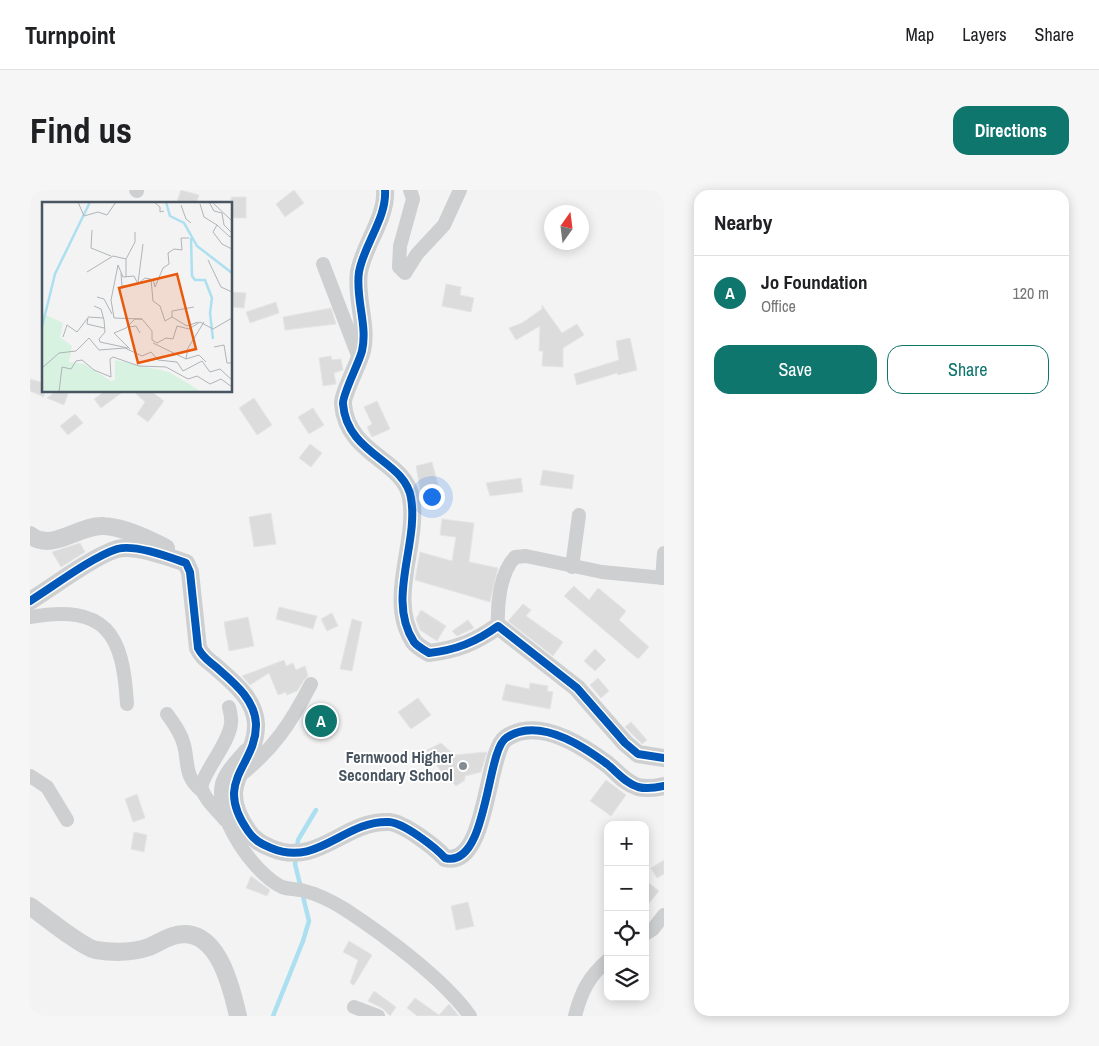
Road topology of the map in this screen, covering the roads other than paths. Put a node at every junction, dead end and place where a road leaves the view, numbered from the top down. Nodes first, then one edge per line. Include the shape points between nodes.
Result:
1 (384, 190) edge
2 (394, 190) edge
3 (410, 190) edge
4 (460, 190) edge
5 (381, 213) junction
6 (324, 264) dead end
7 (359, 358) junction
8 (578, 514) dead end
9 (30, 535) edge
10 (664, 553) edge
11 (186, 563) junction
12 (572, 567) junction
13 (663, 578) edge
14 (30, 601) edge
15 (30, 618) edge
16 (498, 626) junction
17 (311, 684) dead end
18 (127, 704) dead end
19 (229, 707) dead end
20 (167, 714) dead end
21 (251, 746) junction
22 (664, 758) edge
23 (30, 776) edge
24 (235, 779) junction
25 (664, 786) edge
26 (202, 791) junction
27 (67, 820) dead end
28 (231, 826) junction
29 (30, 906) edge
30 (664, 914) edge
31 (649, 932) edge
32 (604, 964) edge
33 (354, 1007) dead end
34 (238, 1016) edge
35 (378, 1016) edge
36 (470, 1016) edge
37 (575, 1016) edge

1 - 5 street
2 - 5 street
3 - 4 street via 413,199 400,246 398,267 405,272 444,225
5 - 7 street via 360,271 358,286 364,335
6 - 7 street
7 - 16 street via 343,401 346,422 367,450 407,482 414,525 402,608 414,644 429,653 458,648
8 - 12 street
9 - 11 street via 51,541 82,529 104,526 155,542
10 - 13 street
11 - 14 street via 156,553 118,548
11 - 21 street via 190,572 198,648 202,657 238,687 249,701 256,725
12 - 13 street
12 - 16 street via 526,556 516,557 509,564 497,608
15 - 18 street via 63,613 91,618 102,625 112,635 122,658
16 - 22 street via 577,688 638,754
17 - 24 street via 291,722 273,746
19 - 26 street via 232,722 229,733 223,749 203,778
20 - 26 street via 180,734 189,776
21 - 24 street
21 - 28 street via 231,767 222,783 221,799
23 - 27 street via 47,788
24 - 25 street via 238,810 248,830 259,843 282,853 300,855 366,825 391,822 410,831 451,860 466,851 485,807 497,753 504,739 515,733 530,731 568,739 605,763 626,782 644,788
26 - 28 street
28 - 36 street via 243,852 257,868 283,887 319,895 371,926 435,980
29 - 34 street via 94,950 121,953 191,933 207,942 225,969
30 - 31 street
32 - 37 street via 588,980
33 - 35 street

